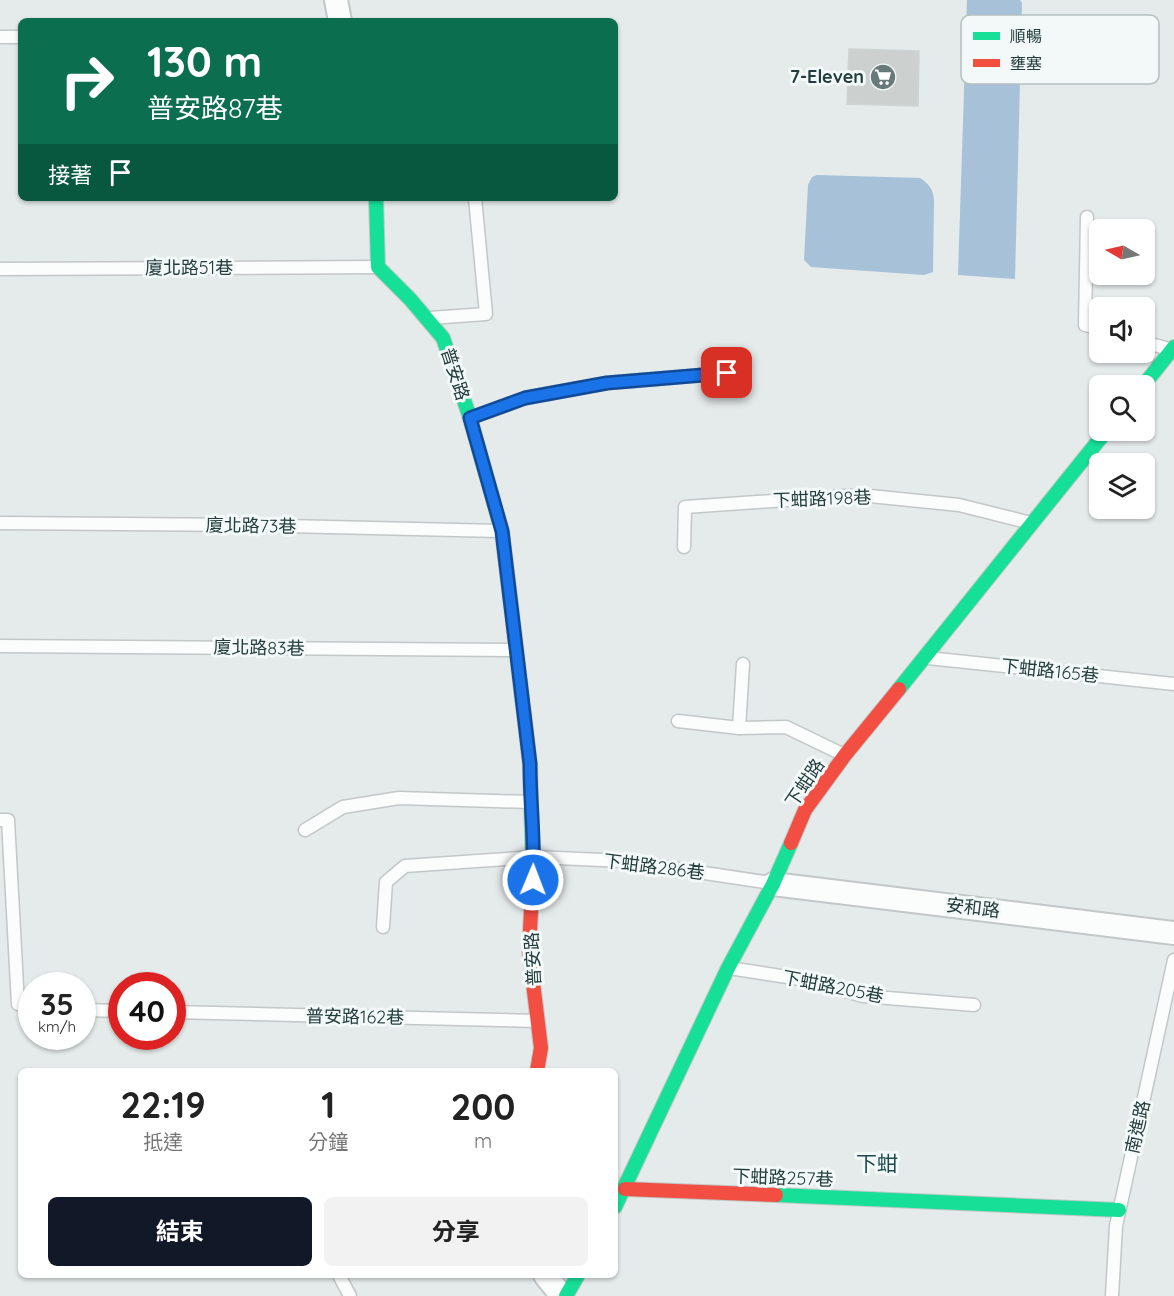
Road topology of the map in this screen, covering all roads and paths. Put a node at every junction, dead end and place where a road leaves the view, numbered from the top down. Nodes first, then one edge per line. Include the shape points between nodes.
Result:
1 (336, 0) edge
2 (339, 18) edge
3 (0, 37) edge
4 (18, 37) edge
5 (376, 201) edge
6 (475, 201) edge
7 (1087, 217) dead end
8 (378, 267) junction
9 (0, 269) edge
10 (426, 318) junction
11 (1089, 326) edge
12 (1155, 344) edge
13 (1173, 348) edge
14 (727, 373) dead end
15 (1152, 375) edge
16 (470, 418) junction
17 (1098, 441) edge
18 (0, 523) edge
19 (1033, 524) junction
20 (502, 531) junction
21 (684, 547) dead end
22 (0, 646) edge
23 (517, 650) junction
24 (926, 657) junction
25 (743, 664) dead end
26 (1174, 684) edge
27 (678, 722) dead end
28 (739, 728) junction
29 (845, 755) junction
30 (530, 802) junction
31 (0, 820) edge
32 (305, 830) dead end
33 (534, 857) junction
34 (773, 884) junction
35 (383, 927) dead end
36 (1174, 933) edge
37 (1174, 960) edge
38 (728, 968) junction
39 (18, 1004) edge
40 (974, 1005) dead end
41 (186, 1012) edge
42 (538, 1022) junction
43 (538, 1068) edge
44 (625, 1189) junction
45 (618, 1202) edge
46 (1119, 1210) junction
47 (341, 1278) edge
48 (548, 1278) edge
49 (576, 1278) edge
50 (350, 1296) edge
51 (564, 1296) edge
52 (1112, 1296) edge

1 - 2 street
3 - 4 lane
5 - 8 street
6 - 10 lane via 486,314
7 - 11 lane via 1085,325
8 - 9 lane, 廈北路51巷
8 - 10 street, 普安路
10 - 16 street, 普安路 via 443,339
12 - 13 lane
13 - 15 street
14 - 16 lane via 607,383 525,398
16 - 20 street, 普安路
17 - 19 street, 下蚶路
18 - 20 lane, 廈北路73巷
19 - 21 lane, 下蚶路198巷 via 959,506 860,495 686,507
19 - 24 street, 下蚶路
20 - 23 street, 普安路
22 - 23 lane, 廈北路83巷
23 - 30 street, 普安路 via 530,764
24 - 26 lane, 下蚶路165巷
24 - 29 street, 下蚶路
25 - 28 lane
27 - 28 lane
28 - 29 lane via 786,728
29 - 34 street, 下蚶路 via 805,810
30 - 32 lane via 399,798 343,807
30 - 33 street, 普安路
31 - 39 lane via 8,820
33 - 34 lane, 下蚶路286巷 via 625,861
33 - 35 lane, 下蚶路286巷 via 405,866 386,882
33 - 42 street, 普安路 via 529,951
34 - 36 street, 安和路
34 - 38 street, 下蚶路
37 - 46 lane, 南進路
38 - 40 lane, 下蚶路205巷 via 807,980 863,996
38 - 44 street, 下蚶路
41 - 42 lane, 普安路162巷
42 - 43 street, 普安路 via 541,1048
44 - 45 street, 下蚶路
44 - 46 street, 下蚶路257巷
46 - 52 lane, 南進路
47 - 50 lane
48 - 51 street
49 - 51 street

